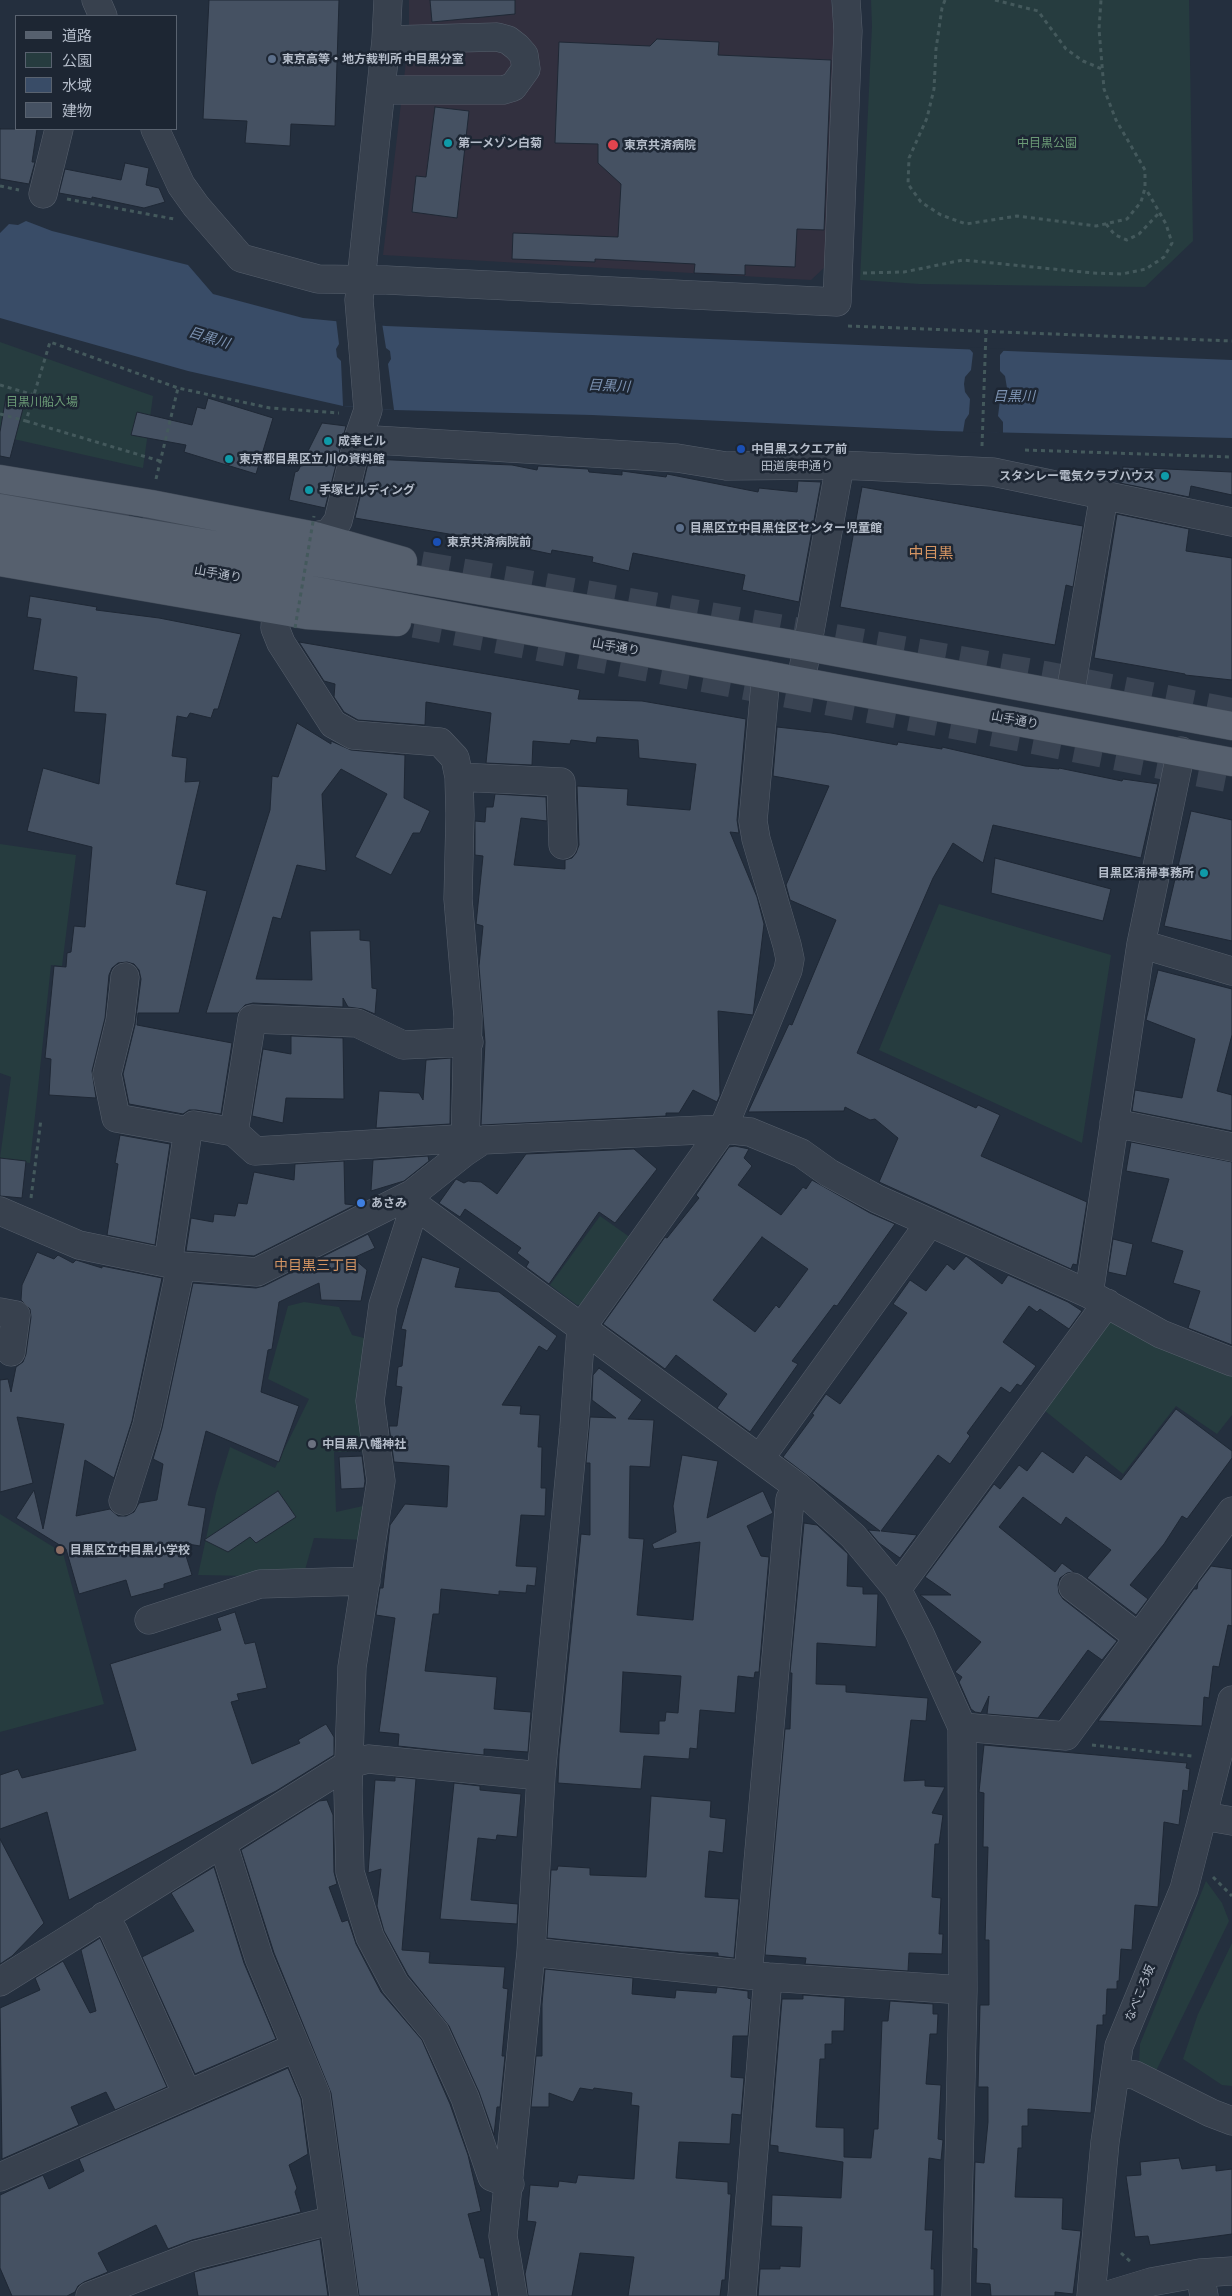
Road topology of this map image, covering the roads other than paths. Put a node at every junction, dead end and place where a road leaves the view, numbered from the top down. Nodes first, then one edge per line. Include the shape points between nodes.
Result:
1 (388, 0) edge
2 (846, 0) edge
3 (386, 40) junction
4 (381, 90) junction
5 (58, 130) edge
6 (155, 130) edge
7 (42, 194) road end
8 (361, 278) junction
9 (358, 439) junction
10 (840, 466) junction
11 (0, 479) edge
12 (1104, 495) junction
13 (0, 508) edge
14 (1232, 522) edge
15 (315, 526) junction
16 (0, 535) edge
17 (0, 562) edge
18 (546, 602) junction
19 (286, 619) junction
20 (536, 632) junction
21 (808, 647) junction
22 (766, 674) junction
23 (802, 681) junction
24 (1070, 695) junction
25 (1232, 726) edge
26 (1181, 751) junction
27 (1232, 762) edge
28 (459, 777) junction
29 (563, 845) dead end
30 (1141, 944) junction
31 (1232, 971) edge
32 (125, 977) dead end
33 (469, 1042) junction
34 (1114, 1123) junction
35 (723, 1129) junction
36 (188, 1130) junction
37 (234, 1132) junction
38 (466, 1146) junction
39 (1232, 1147) edge
40 (414, 1200) junction
41 (12, 1216) edge
42 (929, 1224) junction
43 (174, 1264) junction
44 (1098, 1299) junction
45 (0, 1312) edge
46 (581, 1328) junction
47 (11, 1352) dead end
48 (1232, 1362) edge
49 (760, 1458) junction
50 (798, 1487) junction
51 (123, 1500) dead end
52 (1232, 1511) edge
53 (366, 1581) junction
54 (1073, 1588) dead end
55 (897, 1589) junction
56 (149, 1620) dead end
57 (1138, 1637) junction
58 (1232, 1700) edge
59 (962, 1727) junction
60 (348, 1764) junction
61 (541, 1776) junction
62 (1203, 1816) junction
63 (1232, 1821) edge
64 (223, 1844) junction
65 (104, 1916) junction
66 (531, 1952) junction
67 (758, 1976) junction
68 (0, 1982) edge
69 (963, 1990) junction
70 (296, 2048) junction
71 (1115, 2073) junction
72 (185, 2096) junction
73 (1232, 2121) edge
74 (0, 2177) edge
75 (510, 2184) junction
76 (333, 2220) junction
77 (1232, 2271) edge
78 (1202, 2284) edge
79 (90, 2296) edge
80 (344, 2296) edge
81 (512, 2296) edge
82 (742, 2296) edge
83 (956, 2296) edge
84 (1105, 2296) edge

1 - 3 street
2 - 8 street via 848,31 837,302
3 - 4 street
3 - 4 street via 508,40 524,55 526,69 513,87 503,90
4 - 8 street
5 - 7 street
6 - 8 street via 181,185 241,258 318,279
8 - 9 street via 355,412
9 - 10 street, 田道庚申通り via 677,458 726,466
9 - 15 street via 334,529 329,533
10 - 12 street, 田道庚申通り via 993,472
10 - 21 street
11 - 15 main road
12 - 14 street, 田道庚申通り
12 - 24 street
13 - 18 main road
15 - 18 main road
16 - 20 main road, 山手通り
17 - 19 main road
18 - 21 main road
19 - 20 main road via 306,615
19 - 28 street via 275,628 281,643 333,724 352,735 440,742 456,758
20 - 22 main road, 山手通り
21 - 23 street
21 - 24 main road
22 - 23 main road, 山手通り
22 - 35 street via 753,821 790,959
23 - 26 main road, 山手通り
24 - 25 main road
26 - 27 main road, 山手通り
26 - 30 street
28 - 29 street via 561,782
28 - 33 street via 458,899
30 - 31 street
30 - 34 street
32 - 36 street via 120,1021 107,1074 116,1118
33 - 37 street via 403,1045 356,1023 252,1019
33 - 38 street
34 - 39 street
34 - 44 street
35 - 38 street via 483,1140
35 - 42 street via 750,1132 793,1150 861,1190
35 - 46 street
36 - 37 street via 194,1125
36 - 43 street
37 - 38 street via 255,1151 456,1139
38 - 40 street
40 - 43 street via 257,1272
40 - 46 street
40 - 53 street via 384,1305 370,1400 381,1481
41 - 43 street via 79,1245
42 - 44 street
42 - 49 street
43 - 51 street via 147,1425
44 - 48 street via 1161,1334
44 - 55 street
45 - 47 street via 16,1315
46 - 49 street
46 - 61 street
49 - 50 street
50 - 55 street via 853,1536
50 - 67 street via 790,1499
52 - 57 street
53 - 56 street via 260,1584
53 - 60 street via 352,1667
54 - 57 street
55 - 59 street
57 - 59 street via 1066,1736
58 - 62 street, なべころ坂
59 - 69 street
60 - 61 street via 368,1759
60 - 64 street
60 - 75 street via 350,1872 370,1937 395,1984 435,2032 465,2098 492,2178
61 - 66 street
62 - 63 street
62 - 71 street, なべころ坂 via 1184,1889 1119,2046
64 - 65 street
64 - 70 street via 258,1958
65 - 68 street
65 - 72 street via 182,2083
66 - 67 street
66 - 75 street
67 - 69 street
67 - 82 street
69 - 83 street
70 - 72 street
70 - 76 street via 316,2095
71 - 73 street via 1135,2075
71 - 84 street, なべころ坂 via 1105,2142
72 - 74 street
75 - 81 street via 503,2236
76 - 79 street via 196,2255
76 - 80 street
77 - 78 street
78 - 84 street via 1151,2282

